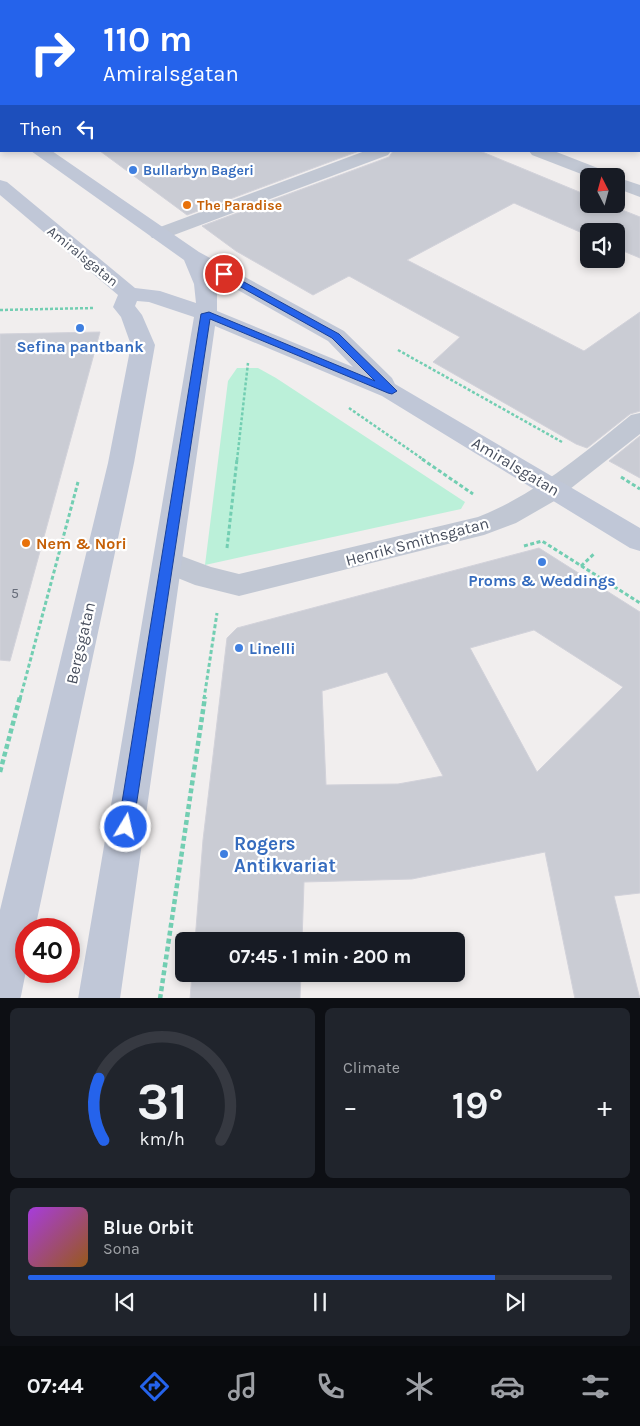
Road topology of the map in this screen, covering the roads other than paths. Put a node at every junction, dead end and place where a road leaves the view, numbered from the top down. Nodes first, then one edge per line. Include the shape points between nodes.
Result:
1 (41, 152) edge
2 (379, 152) edge
3 (541, 152) edge
4 (582, 168) edge
5 (625, 185) edge
6 (0, 186) edge
7 (640, 191) edge
8 (159, 234) junction
9 (192, 256) junction
10 (129, 294) junction
11 (206, 314) junction
12 (392, 391) junction
13 (640, 421) edge
14 (555, 489) junction
15 (640, 541) edge
16 (168, 562) junction
17 (0, 996) edge
18 (99, 998) edge

1 - 8 main road, Amiralsgatan
2 - 8 street
3 - 4 street
5 - 7 street
6 - 10 main road, Amiralsgatan
8 - 9 main road, Amiralsgatan
9 - 11 main road, Amiralsgatan via 203,274
9 - 12 main road, Amiralsgatan via 336,336
10 - 11 main road, Amiralsgatan via 152,296
10 - 17 main road, Bergsgatan via 124,307 131,315 143,345 142,354 121,463
11 - 12 main road, Amiralsgatan
11 - 16 main road
12 - 14 main road, Amiralsgatan
13 - 14 street, Henrik Smithsgatan
14 - 15 main road, Amiralsgatan
14 - 16 street, Henrik Smithsgatan via 507,517 239,585
16 - 18 main road

